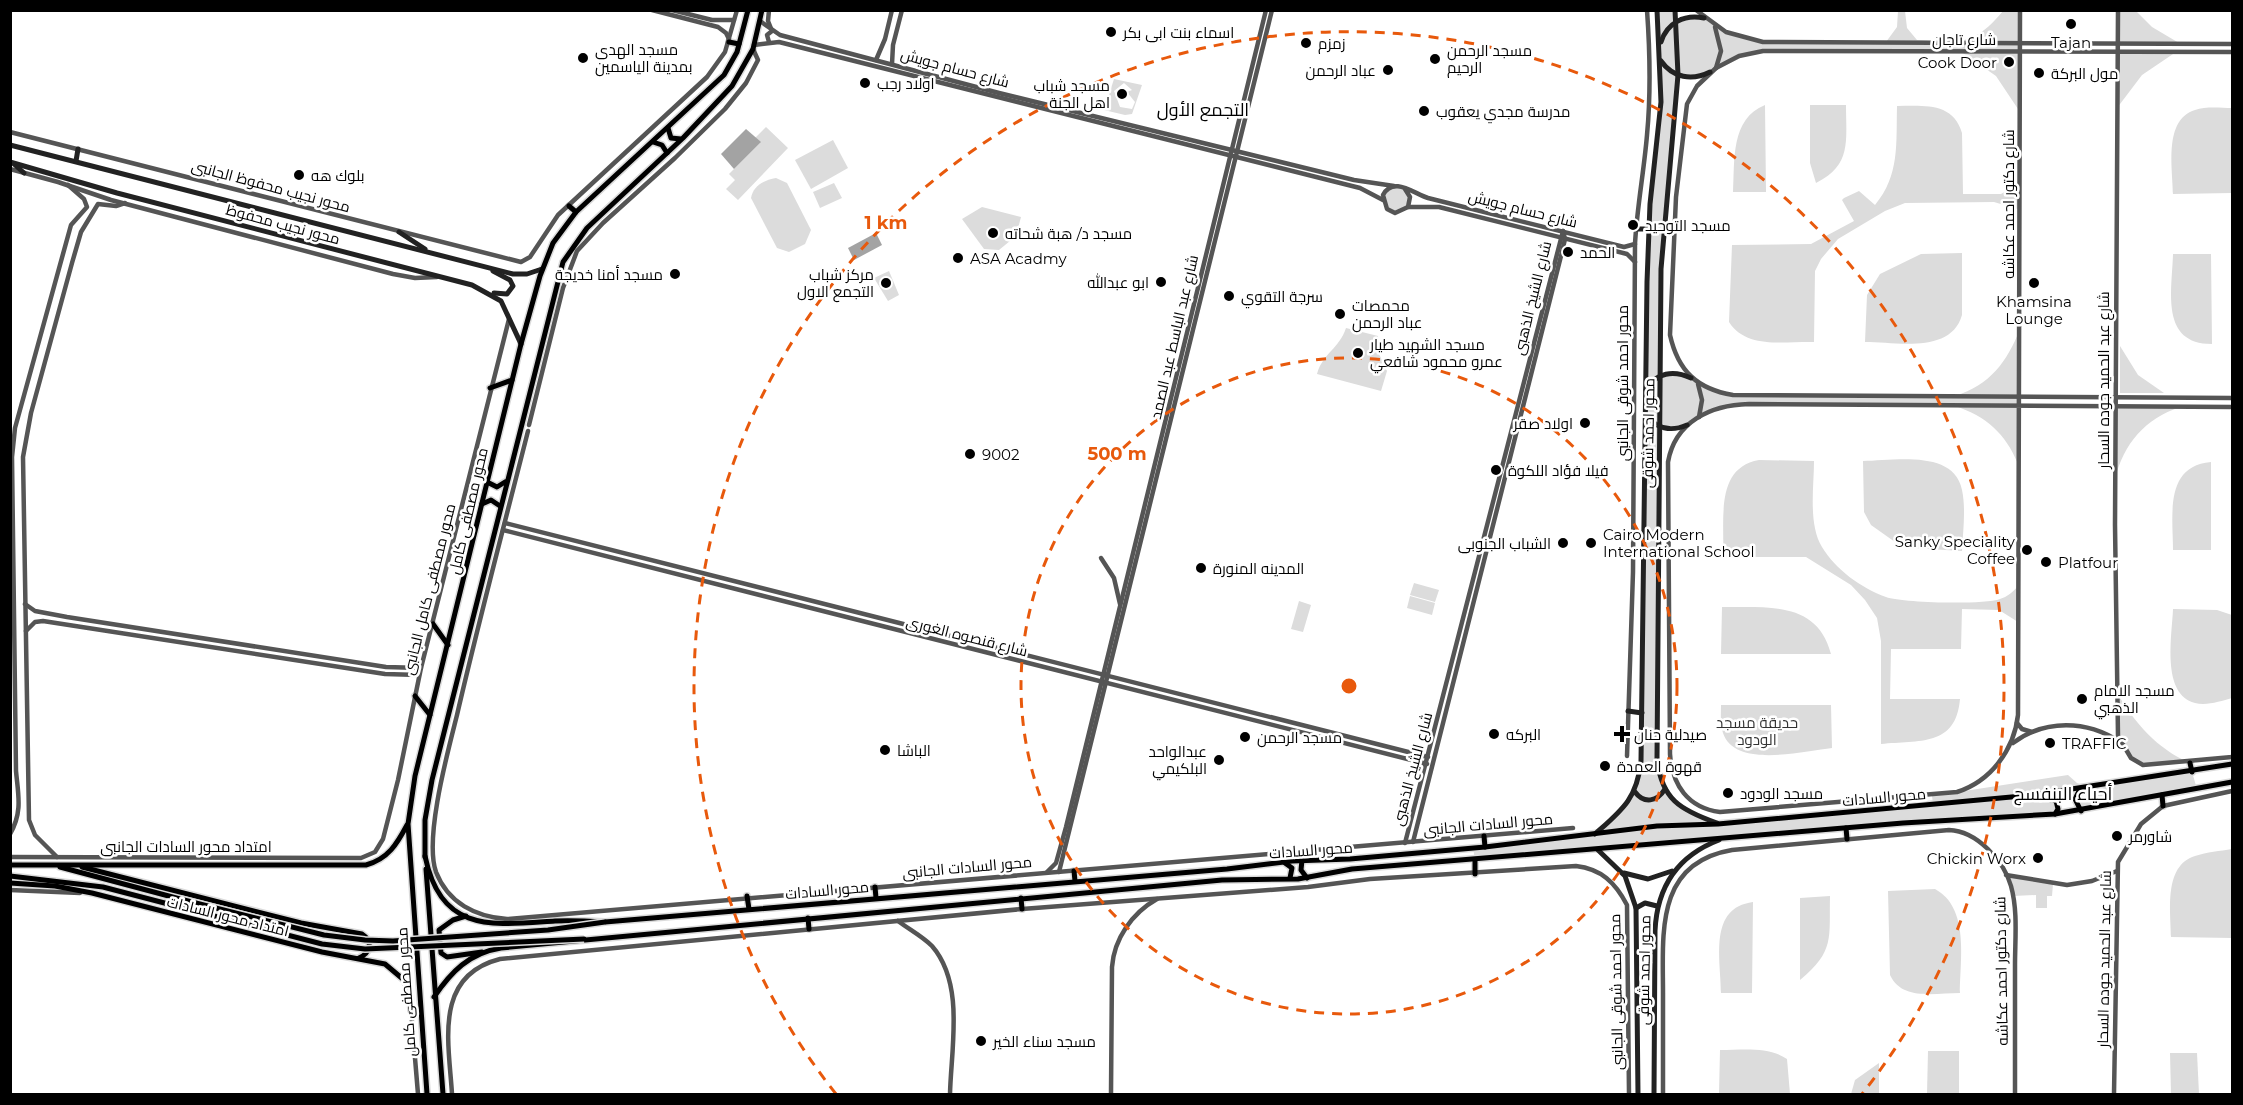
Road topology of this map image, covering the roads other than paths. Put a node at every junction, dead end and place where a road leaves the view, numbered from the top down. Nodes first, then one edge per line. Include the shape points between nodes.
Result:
1 (652, 10) edge
2 (672, 10) edge
3 (737, 10) edge
4 (748, 10) edge
5 (762, 10) edge
6 (769, 10) edge
7 (892, 10) edge
8 (902, 10) edge
9 (1266, 10) edge
10 (1272, 10) edge
11 (1647, 10) edge
12 (1657, 10) edge
13 (1675, 10) edge
14 (1696, 10) edge
15 (2020, 10) edge
16 (2118, 10) edge
17 (1704, 18) junction
18 (734, 20) junction
19 (760, 21) junction
20 (1676, 22) junction
21 (1715, 26) junction
22 (772, 31) junction
23 (729, 42) junction
24 (769, 42) junction
25 (1776, 42) junction
26 (1947, 43) junction
27 (2019, 43) junction
28 (2118, 43) junction
29 (739, 44) junction
30 (2213, 44) junction
31 (2232, 44) edge
32 (822, 46) junction
33 (754, 47) junction
34 (1660, 47) junction
35 (1776, 51) junction
36 (1947, 51) junction
37 (2019, 51) junction
38 (2118, 52) junction
39 (2213, 52) junction
40 (2232, 52) edge
41 (821, 53) junction
42 (1660, 59) junction
43 (876, 60) junction
44 (892, 64) junction
45 (1716, 68) junction
46 (1710, 72) junction
47 (1678, 75) junction
48 (949, 79) junction
49 (947, 86) junction
50 (668, 128) junction
51 (10, 132) edge
52 (683, 138) junction
53 (653, 142) junction
54 (10, 145) edge
55 (78, 149) junction
56 (1235, 149) junction
57 (667, 153) junction
58 (1230, 156) junction
59 (1236, 158) junction
60 (76, 161) junction
61 (11, 165) edge
62 (24, 173) joint
63 (68, 185) junction
64 (1394, 186) junction
65 (1405, 189) junction
66 (618, 198) junction
67 (1383, 200) junction
68 (125, 203) junction
69 (624, 204) junction
70 (568, 206) junction
71 (1408, 207) junction
72 (576, 212) junction
73 (195, 213) junction
74 (193, 222) junction
75 (1636, 229) junction
76 (1649, 229) junction
77 (1563, 231) junction
78 (399, 232) junction
79 (1562, 238) junction
80 (1635, 244) junction
81 (429, 252) junction
82 (1635, 262) junction
83 (486, 267) junction
84 (542, 269) junction
85 (439, 277) junction
86 (489, 293) junction
87 (45, 316) junction
88 (509, 316) junction
89 (57, 319) junction
90 (40, 336) junction
91 (51, 338) junction
92 (521, 344) junction
93 (1661, 376) junction
94 (1689, 376) junction
95 (512, 380) junction
96 (1697, 383) junction
97 (490, 388) junction
98 (1749, 395) junction
99 (1904, 396) junction
100 (2018, 397) junction
101 (2115, 397) junction
102 (2232, 398) edge
103 (1644, 399) junction
104 (1749, 404) junction
105 (1904, 405) junction
106 (2018, 406) junction
107 (2115, 407) junction
108 (2232, 407) edge
109 (1644, 409) junction
110 (1699, 417) junction
111 (529, 425) dead end
112 (1660, 427) junction
113 (1685, 427) junction
114 (528, 431) dead end
115 (12, 457) edge
116 (23, 457) junction
117 (506, 481) junction
118 (487, 482) junction
119 (482, 504) junction
120 (500, 506) junction
121 (505, 522) junction
122 (503, 530) junction
123 (11, 538) edge
124 (1101, 558) dead end
125 (25, 604) junction
126 (1121, 606) junction
127 (67, 616) junction
128 (66, 623) junction
129 (12, 624) edge
130 (433, 624) junction
131 (902, 625) junction
132 (154, 630) junction
133 (26, 631) junction
134 (900, 632) junction
135 (153, 638) junction
136 (448, 645) junction
137 (321, 655) junction
138 (319, 663) junction
139 (378, 665) junction
140 (421, 668) junction
141 (377, 672) junction
142 (419, 675) junction
143 (1105, 676) junction
144 (1104, 683) junction
145 (415, 696) junction
146 (1628, 711) junction
147 (1642, 713) junction
148 (430, 715) junction
149 (2017, 723) junction
150 (2032, 732) junction
151 (2120, 743) junction
152 (2010, 745) junction
153 (1627, 756) dead end
154 (1428, 757) junction
155 (2232, 757) edge
156 (2190, 763) junction
157 (1427, 764) junction
158 (2232, 764) edge
159 (2192, 772) junction
160 (2232, 782) edge
161 (1665, 789) junction
162 (2080, 789) junction
163 (2232, 791) edge
164 (1635, 792) junction
165 (2033, 795) junction
166 (2162, 795) junction
167 (1932, 796) junction
168 (20, 803) junction
169 (28, 803) junction
170 (1934, 804) junction
171 (2163, 806) junction
172 (2080, 811) junction
173 (2055, 814) junction
174 (408, 824) junction
175 (1718, 824) junction
176 (1573, 828) dead end
177 (1846, 828) junction
178 (10, 834) edge
179 (1595, 834) junction
180 (1484, 836) junction
181 (1847, 839) junction
182 (1719, 840) junction
183 (1413, 842) junction
184 (1406, 843) junction
185 (1485, 847) junction
186 (1598, 850) junction
187 (425, 856) junction
188 (10, 857) edge
189 (57, 857) junction
190 (116, 858) junction
191 (361, 858) joint
192 (1302, 860) junction
193 (1475, 860) junction
194 (1283, 862) junction
195 (10, 865) edge
196 (56, 865) junction
197 (77, 865) junction
198 (116, 866) junction
199 (1674, 870) junction
200 (1074, 871) junction
201 (2117, 871) junction
202 (1059, 872) junction
203 (1044, 873) junction
204 (1622, 873) junction
205 (1475, 874) junction
206 (2006, 875) junction
207 (10, 876) edge
208 (1290, 878) junction
209 (1307, 878) junction
210 (1075, 881) junction
211 (10, 883) edge
212 (875, 887) junction
213 (10, 890) edge
214 (92, 893) junction
215 (747, 896) junction
216 (876, 898) junction
217 (1021, 898) junction
218 (1159, 898) junction
219 (1657, 906) junction
220 (1636, 908) junction
221 (749, 909) junction
222 (1022, 909) junction
223 (466, 916) junction
224 (808, 918) junction
225 (898, 921) junction
226 (605, 922) junction
227 (809, 929) junction
228 (584, 939) junction
229 (485, 952) junction
230 (357, 959) junction
231 (434, 997) junction
232 (411, 1010) junction
233 (420, 1010) junction
234 (1654, 1011) junction
235 (1663, 1011) junction
236 (424, 1069) junction
237 (416, 1070) junction
238 (418, 1095) edge
239 (426, 1095) edge
240 (443, 1095) edge
241 (452, 1095) edge
242 (950, 1095) edge
243 (1111, 1095) edge
244 (1629, 1095) edge
245 (1638, 1095) edge
246 (1654, 1095) edge
247 (1663, 1095) edge
248 (2014, 1095) edge
249 (2114, 1095) edge

1 - 23 street via 718,27 728,34
2 - 18 street via 712,20
3 - 18 street
4 - 29 main road, محور مصطفى كامل
5 - 19 main road, محور مصطفى كامل
6 - 22 street
7 - 43 street
8 - 44 street
9 - 56 street, شارع عبد الباسط عبد الصمد
10 - 56 street, شارع عبد الباسط عبد الصمد
11 - 75 street, محور احمد شوقى الجانبى via 1651,66
12 - 34 main road, محور احمد شوقى
13 - 20 main road, محور احمد شوقى
14 - 17 street
15 - 27 street, شارع دكتور احمد عكاشه
16 - 28 street, شارع عبد الحميد جوده السحار
17 - 20 main road via 1689,17
17 - 21 street, شارع تاجان
18 - 23 street
19 - 22 street, شارع حسام جويش
19 - 33 main road, محور مصطفى كامل
20 - 34 main road via 1665,33
20 - 47 main road, محور احمد شوقى
21 - 25 street, شارع تاجان via 1744,39
21 - 45 street via 1721,42
22 - 24 street via 767,35
22 - 32 street, شارع حسام جويش
23 - 29 main road
23 - 70 street via 707,77
24 - 33 street, شارع حسام جويش
24 - 41 street, شارع حسام جويش
25 - 26 street, شارع تاجان
25 - 35 street
26 - 27 street, شارع تاجان
26 - 36 street
27 - 28 street, شارع تاجان
27 - 37 street, شارع دكتور احمد عكاشه
28 - 30 street, شارع تاجان
28 - 38 street, شارع عبد الحميد جوده السحار
29 - 50 main road, محور مصطفى كامل via 718,82
30 - 31 street, شارع تاجان
30 - 39 street
32 - 41 street
32 - 43 street, شارع حسام جويش
33 - 52 main road, محور مصطفى كامل via 732,86
33 - 69 street via 758,60 733,101
34 - 42 main road, محور احمد شوقى
35 - 36 street, شارع تاجان
35 - 45 street, شارع تاجان via 1751,52
36 - 37 street, شارع تاجان
37 - 38 street, شارع تاجان
37 - 100 street, شارع دكتور احمد عكاشه
38 - 39 street, شارع تاجان
38 - 101 street, شارع عبد الحميد جوده السحار
39 - 40 street, شارع تاجان
41 - 49 street, شارع حسام جويش
42 - 47 main road
42 - 76 main road, محور احمد شوقى via 1661,102
43 - 44 street, شارع حسام جويش
44 - 48 street, شارع حسام جويش
45 - 46 street, شارع تاجان
46 - 47 main road via 1694,78
46 - 94 street, شارع تاجان via 1691,95 1685,115 1673,252 1670,335 1675,353
47 - 93 main road, محور احمد شوقى via 1662,253
48 - 49 street
48 - 56 street, شارع حسام جويش
49 - 58 street, شارع حسام جويش
50 - 52 main road via 673,139
50 - 53 main road, محور مصطفى كامل
51 - 55 street, محور نجيب محفوظ الجانبى
52 - 57 main road, محور مصطفى كامل
53 - 57 main road via 662,145
53 - 72 main road, محور مصطفى كامل
54 - 60 main road, محور نجيب محفوظ
55 - 60 main road
55 - 78 street, محور نجيب محفوظ الجانبى
56 - 58 street, شارع عبد الباسط عبد الصمد
56 - 59 street, شارع عبد الباسط عبد الصمد
56 - 64 street, شارع حسام جويش
57 - 66 main road, محور مصطفى كامل
58 - 59 street, شارع حسام جويش
58 - 126 street, شارع عبد الباسط عبد الصمد
59 - 67 street, شارع حسام جويش via 1360,188
59 - 143 street, شارع عبد الباسط عبد الصمد
60 - 81 main road, محور نجيب محفوظ
61 - 62 main road
61 - 73 main road, محور نجيب محفوظ
62 - 63 street
63 - 68 street
63 - 87 street via 87,207 71,225
64 - 65 street
64 - 67 street via 1385,191
65 - 71 street via 1410,197
65 - 77 street, شارع حسام جويش
66 - 69 main road
66 - 117 main road, محور مصطفى كامل via 586,228 563,262
67 - 71 street via 1387,209 1395,213
68 - 74 street
68 - 89 street via 95,207 81,232
69 - 111 street via 584,242 572,260
70 - 72 main road
70 - 78 street, محور نجيب محفوظ الجانبى via 526,260 518,262
71 - 79 street, شارع حسام جويش via 1439,207
72 - 84 main road, محور مصطفى كامل via 553,243
73 - 74 main road
73 - 85 main road, محور نجيب محفوظ
74 - 85 street via 400,276
75 - 76 main road
75 - 80 street, محور احمد شوقى الجانبى
76 - 103 main road, محور احمد شوقى
77 - 79 street, شارع الشيخ الذهبى
77 - 80 street, شارع حسام جويش via 1627,248
78 - 81 main road
79 - 82 street, شارع حسام جويش via 1627,254
79 - 154 street, شارع الشيخ الذهبى
79 - 183 street, شارع الشيخ الذهبى
80 - 82 street, محور احمد شوقى الجانبى
81 - 83 main road, محور نجيب محفوظ
82 - 146 street, محور احمد شوقى الجانبى
83 - 84 main road, محور نجيب محفوظ via 518,274
83 - 86 main road via 513,284 507,294
84 - 92 main road, محور مصطفى كامل
85 - 86 main road, محور نجيب محفوظ
86 - 88 main road via 501,301
87 - 89 street
87 - 90 street
88 - 92 main road
88 - 97 street, محور مصطفى كامل الجانبى
89 - 91 street
90 - 91 street
90 - 115 street via 15,428
91 - 116 street
92 - 95 main road, محور مصطفى كامل
93 - 94 main road
93 - 103 main road via 1649,386
93 - 112 main road, محور احمد شوقى
94 - 96 street
95 - 97 main road
95 - 118 main road, محور مصطفى كامل
96 - 98 street via 1720,393
96 - 110 street via 1702,400
97 - 130 street, محور مصطفى كامل الجانبى
98 - 99 street
98 - 104 street
99 - 100 street
99 - 105 street
100 - 101 street
100 - 106 street, شارع دكتور احمد عكاشه
101 - 102 street
101 - 107 street, شارع عبد الحميد جوده السحار
103 - 109 main road, محور احمد شوقى
104 - 105 street
104 - 110 street via 1721,406
105 - 106 street
106 - 107 street
106 - 149 street, شارع دكتور احمد عكاشه
107 - 108 street
107 - 151 street, شارع عبد الحميد جوده السحار
109 - 112 main road
109 - 147 main road, محور احمد شوقى
110 - 113 street
112 - 113 main road
112 - 161 main road, محور احمد شوقى via 1657,741 1658,766
113 - 167 street via 1672,446 1668,473 1670,754 1674,778 1683,794 1703,808 1720,812
114 - 121 street
115 - 116 street
115 - 123 street
116 - 125 street
117 - 118 main road via 497,487
117 - 120 main road, محور مصطفى كامل
118 - 119 main road, محور مصطفى كامل
119 - 120 main road via 491,501
119 - 136 main road, محور مصطفى كامل
120 - 187 main road, محور مصطفى كامل via 432,780 425,820
121 - 122 street
121 - 131 street, شارع قنصوه الغورى
122 - 134 street, شارع قنصوه الغورى
122 - 215 street, محور السادات الجانبى via 435,820 434,862 441,881 460,904 489,918 507,919
123 - 129 street
124 - 126 street via 1114,578
125 - 127 street via 35,611
125 - 133 street
126 - 143 street, شارع عبد الباسط عبد الصمد
127 - 128 street
127 - 132 street
128 - 133 street via 39,621
128 - 135 street
129 - 168 street
130 - 136 main road
130 - 140 street, محور مصطفى كامل الجانبى
131 - 134 street
131 - 143 street, شارع قنصوه الغورى
132 - 135 street
132 - 137 street
133 - 169 street
134 - 144 street, شارع قنصوه الغورى
135 - 138 street
136 - 148 main road, محور مصطفى كامل
137 - 138 street
137 - 139 street
138 - 141 street
139 - 140 street
139 - 141 street
140 - 142 street, محور مصطفى كامل الجانبى
141 - 142 street
142 - 145 street, محور مصطفى كامل الجانبى
143 - 144 street, شارع عبد الباسط عبد الصمد
143 - 154 street, شارع قنصوه الغورى
144 - 157 street, شارع قنصوه الغورى
144 - 202 street, شارع عبد الباسط عبد الصمد
144 - 203 street, شارع عبد الباسط عبد الصمد via 1058,858
145 - 148 main road
145 - 191 street, محور مصطفى كامل الجانبى via 383,839 375,852
146 - 147 main road
146 - 153 street, محور احمد شوقى الجانبى
147 - 164 main road, محور احمد شوقى via 1641,761
148 - 174 main road, محور مصطفى كامل via 411,793
149 - 150 street
149 - 152 street, شارع دكتور احمد عكاشه
150 - 151 street via 2082,726
150 - 152 street
151 - 156 street, شارع عبد الحميد جوده السحار via 2133,760 2143,765
152 - 167 street via 1997,766 1967,789
154 - 157 street, شارع الشيخ الذهبى
155 - 156 street
156 - 159 main road
157 - 184 street, شارع الشيخ الذهبى
158 - 159 main road, محور السادات
159 - 162 main road, محور السادات
160 - 166 main road, محور السادات
161 - 164 main road via 1652,800 1642,799
161 - 175 main road via 1684,809
162 - 165 main road, محور السادات
162 - 172 main road via 2075,799
163 - 171 street
164 - 179 main road, محور احمد شوقى
165 - 170 main road, محور السادات
165 - 173 main road via 2056,801
166 - 171 main road
166 - 172 main road, محور السادات
167 - 170 main road
168 - 169 street
168 - 178 street
169 - 189 street via 35,835
170 - 175 main road, محور السادات
171 - 201 street, شارع عبد الحميد جوده السحار via 2133,834
172 - 173 main road, محور السادات
173 - 177 main road, محور السادات
174 - 198 main road via 389,854 366,865
174 - 233 main road, محور مصطفى كامل
175 - 179 main road, محور السادات
176 - 180 street, محور السادات الجانبى
177 - 181 main road
177 - 182 main road, محور السادات
179 - 185 main road, محور السادات
180 - 183 street, محور السادات الجانبى
180 - 185 main road
181 - 206 street, شارع دكتور احمد عكاشه via 1961,832 1991,853
181 - 235 street via 1732,850 1695,864 1675,886 1666,910
182 - 186 main road, محور السادات
182 - 199 main road, محور احمد شوقى via 1696,850
183 - 184 street, محور السادات الجانبى
184 - 200 street, محور السادات الجانبى
185 - 192 main road, محور السادات
186 - 193 main road, محور السادات
186 - 204 main road, محور احمد شوقى
187 - 223 main road, محور السادات via 439,891
187 - 231 main road, محور مصطفى كامل
188 - 189 street, امتداد محور السادات الجانبى
189 - 190 street, امتداد محور السادات الجانبى
190 - 191 street, امتداد محور السادات الجانبى
190 - 198 main road
192 - 194 main road, محور السادات
192 - 209 main road via 1301,870
193 - 205 main road
193 - 209 main road, محور السادات via 1352,869
194 - 208 main road via 1292,868
194 - 210 main road, محور السادات
195 - 196 main road
196 - 197 main road
196 - 226 main road, bridge via 324,934 379,940 538,931
197 - 198 main road
197 - 230 main road via 97,873 362,934 369,947
199 - 204 main road via 1648,879
199 - 219 main road, محور احمد شوقى
200 - 202 street, محور السادات الجانبى
200 - 210 main road
201 - 206 street via 2067,885
201 - 249 street, شارع عبد الحميد جوده السحار
202 - 203 street, محور السادات الجانبى
203 - 212 street, محور السادات الجانبى
204 - 220 main road, محور احمد شوقى
205 - 218 street
205 - 244 street, محور احمد شوقى الجانبى via 1576,866 1589,868 1613,883 1627,905
206 - 248 street, شارع دكتور احمد عكاشه via 2015,919
207 - 228 main road, امتداد محور السادات, bridge via 104,887 322,944 365,949
208 - 209 main road, محور السادات
208 - 217 main road, محور السادات via 1222,880
210 - 216 main road, محور السادات
211 - 214 main road, امتداد محور السادات
212 - 215 street, محور السادات الجانبى
212 - 216 main road
213 - 214 street
214 - 230 main road, امتداد محور السادات
215 - 221 main road
216 - 221 main road, محور السادات
217 - 222 main road
217 - 224 main road, محور السادات
218 - 222 street
218 - 243 street via 1131,921 1115,946
219 - 220 main road via 1648,903
219 - 234 main road, محور احمد شوقى
220 - 245 main road, محور احمد شوقى
221 - 226 main road, محور السادات
222 - 225 street
223 - 226 main road, محور السادات via 498,925
223 - 229 main road via 439,930 441,953 447,957
224 - 227 main road
224 - 228 main road, محور السادات
225 - 227 street
225 - 242 street via 931,946 947,972 952,1009
227 - 241 street via 500,959 480,967 452,998 448,1013
228 - 229 main road, محور السادات
229 - 231 main road, محور السادات via 458,968
230 - 232 main road, امتداد محور السادات via 386,964 398,973 408,990
231 - 240 main road, محور مصطفى كامل
232 - 233 main road
232 - 237 street
233 - 236 main road, محور مصطفى كامل
234 - 235 main road
234 - 246 main road, محور احمد شوقى
235 - 247 street
236 - 237 main road
236 - 239 main road, محور مصطفى كامل
237 - 238 street

